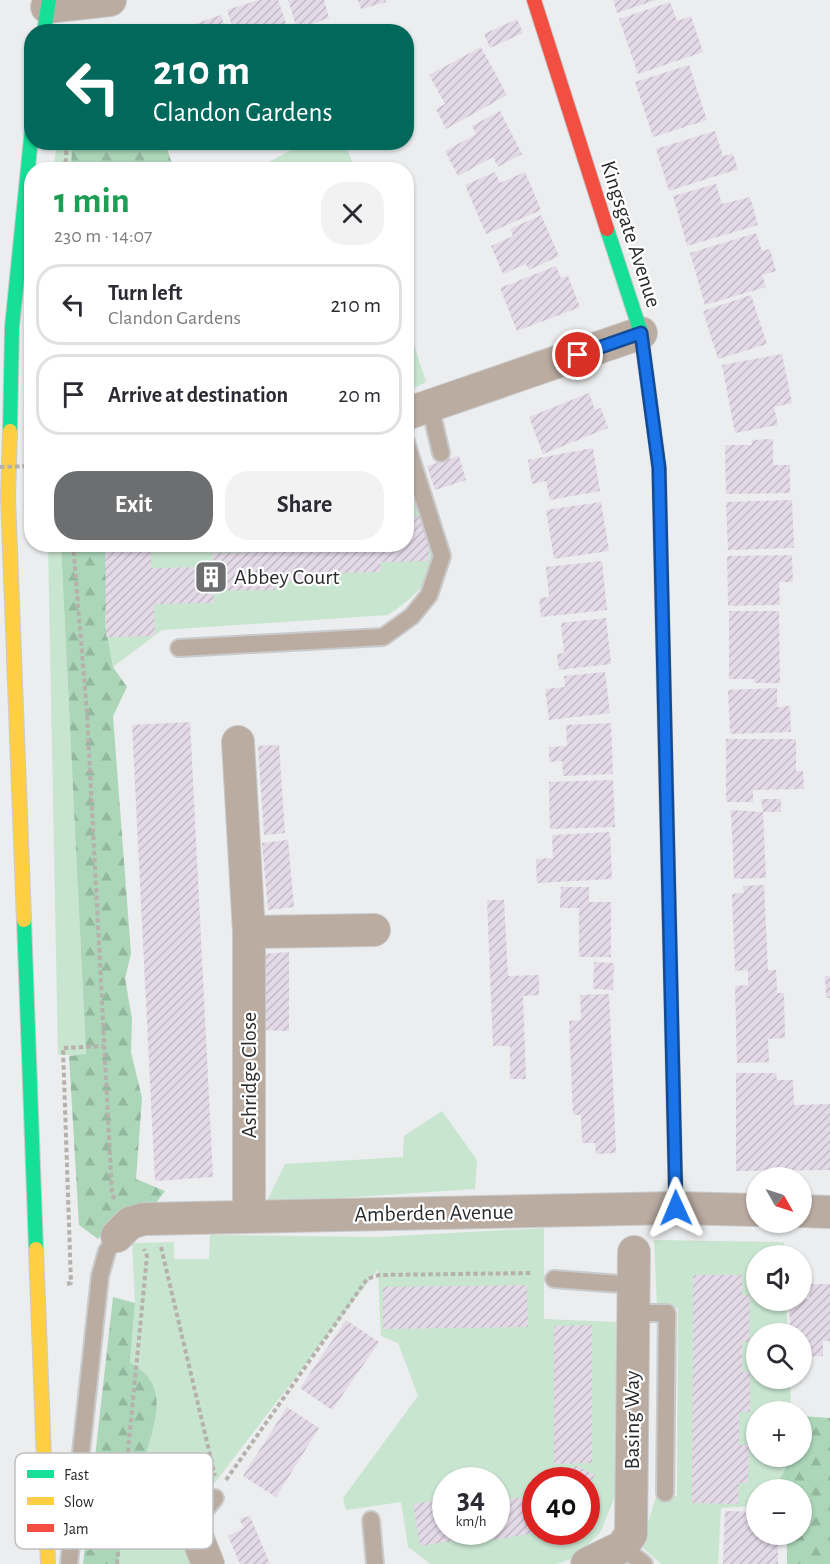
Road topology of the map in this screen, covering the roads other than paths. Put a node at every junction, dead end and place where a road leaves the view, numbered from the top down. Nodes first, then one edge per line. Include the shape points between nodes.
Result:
1 (110, 0) edge
2 (534, 0) edge
3 (47, 13) edge
4 (24, 208) edge
5 (641, 333) junction
6 (418, 410) edge
7 (441, 453) dead end
8 (414, 468) edge
9 (179, 648) dead end
10 (238, 742) dead end
11 (374, 930) dead end
12 (249, 932) junction
13 (676, 1208) junction
14 (746, 1210) edge
15 (812, 1211) edge
16 (830, 1212) edge
17 (249, 1217) junction
18 (134, 1226) joint
19 (634, 1252) dead end
20 (554, 1279) road end
21 (633, 1299) junction
22 (43, 1453) edge
23 (81, 1453) edge
24 (665, 1493) dead end
25 (215, 1498) road end
26 (213, 1500) edge
27 (371, 1520) dead end
28 (47, 1549) edge
29 (71, 1549) edge
30 (201, 1549) edge
31 (633, 1555) edge
32 (48, 1564) edge
33 (69, 1564) edge
34 (208, 1564) edge
35 (375, 1564) edge
36 (587, 1564) edge

1 - 3 street
2 - 5 main road, Kingsgate Avenue
4 - 22 main road via 12,327 8,497
5 - 6 street
5 - 13 main road, Kingsgate Avenue via 659,468
6 - 7 lane
8 - 9 lane via 441,556 429,595 412,616 382,637
10 - 12 street, Ashridge Close
11 - 12 street
12 - 17 street, Ashridge Close
13 - 14 street, Amberden Avenue
13 - 17 street, Amberden Avenue
15 - 16 street
17 - 18 street, Amberden Avenue
18 - 23 lane via 107,1251 100,1276
19 - 21 street, Basing Way
20 - 21 lane
21 - 24 lane via 667,1313
21 - 31 street, Basing Way
25 - 26 lane
27 - 35 lane
28 - 32 main road
29 - 33 lane
30 - 34 street
31 - 36 street, Basing Way

